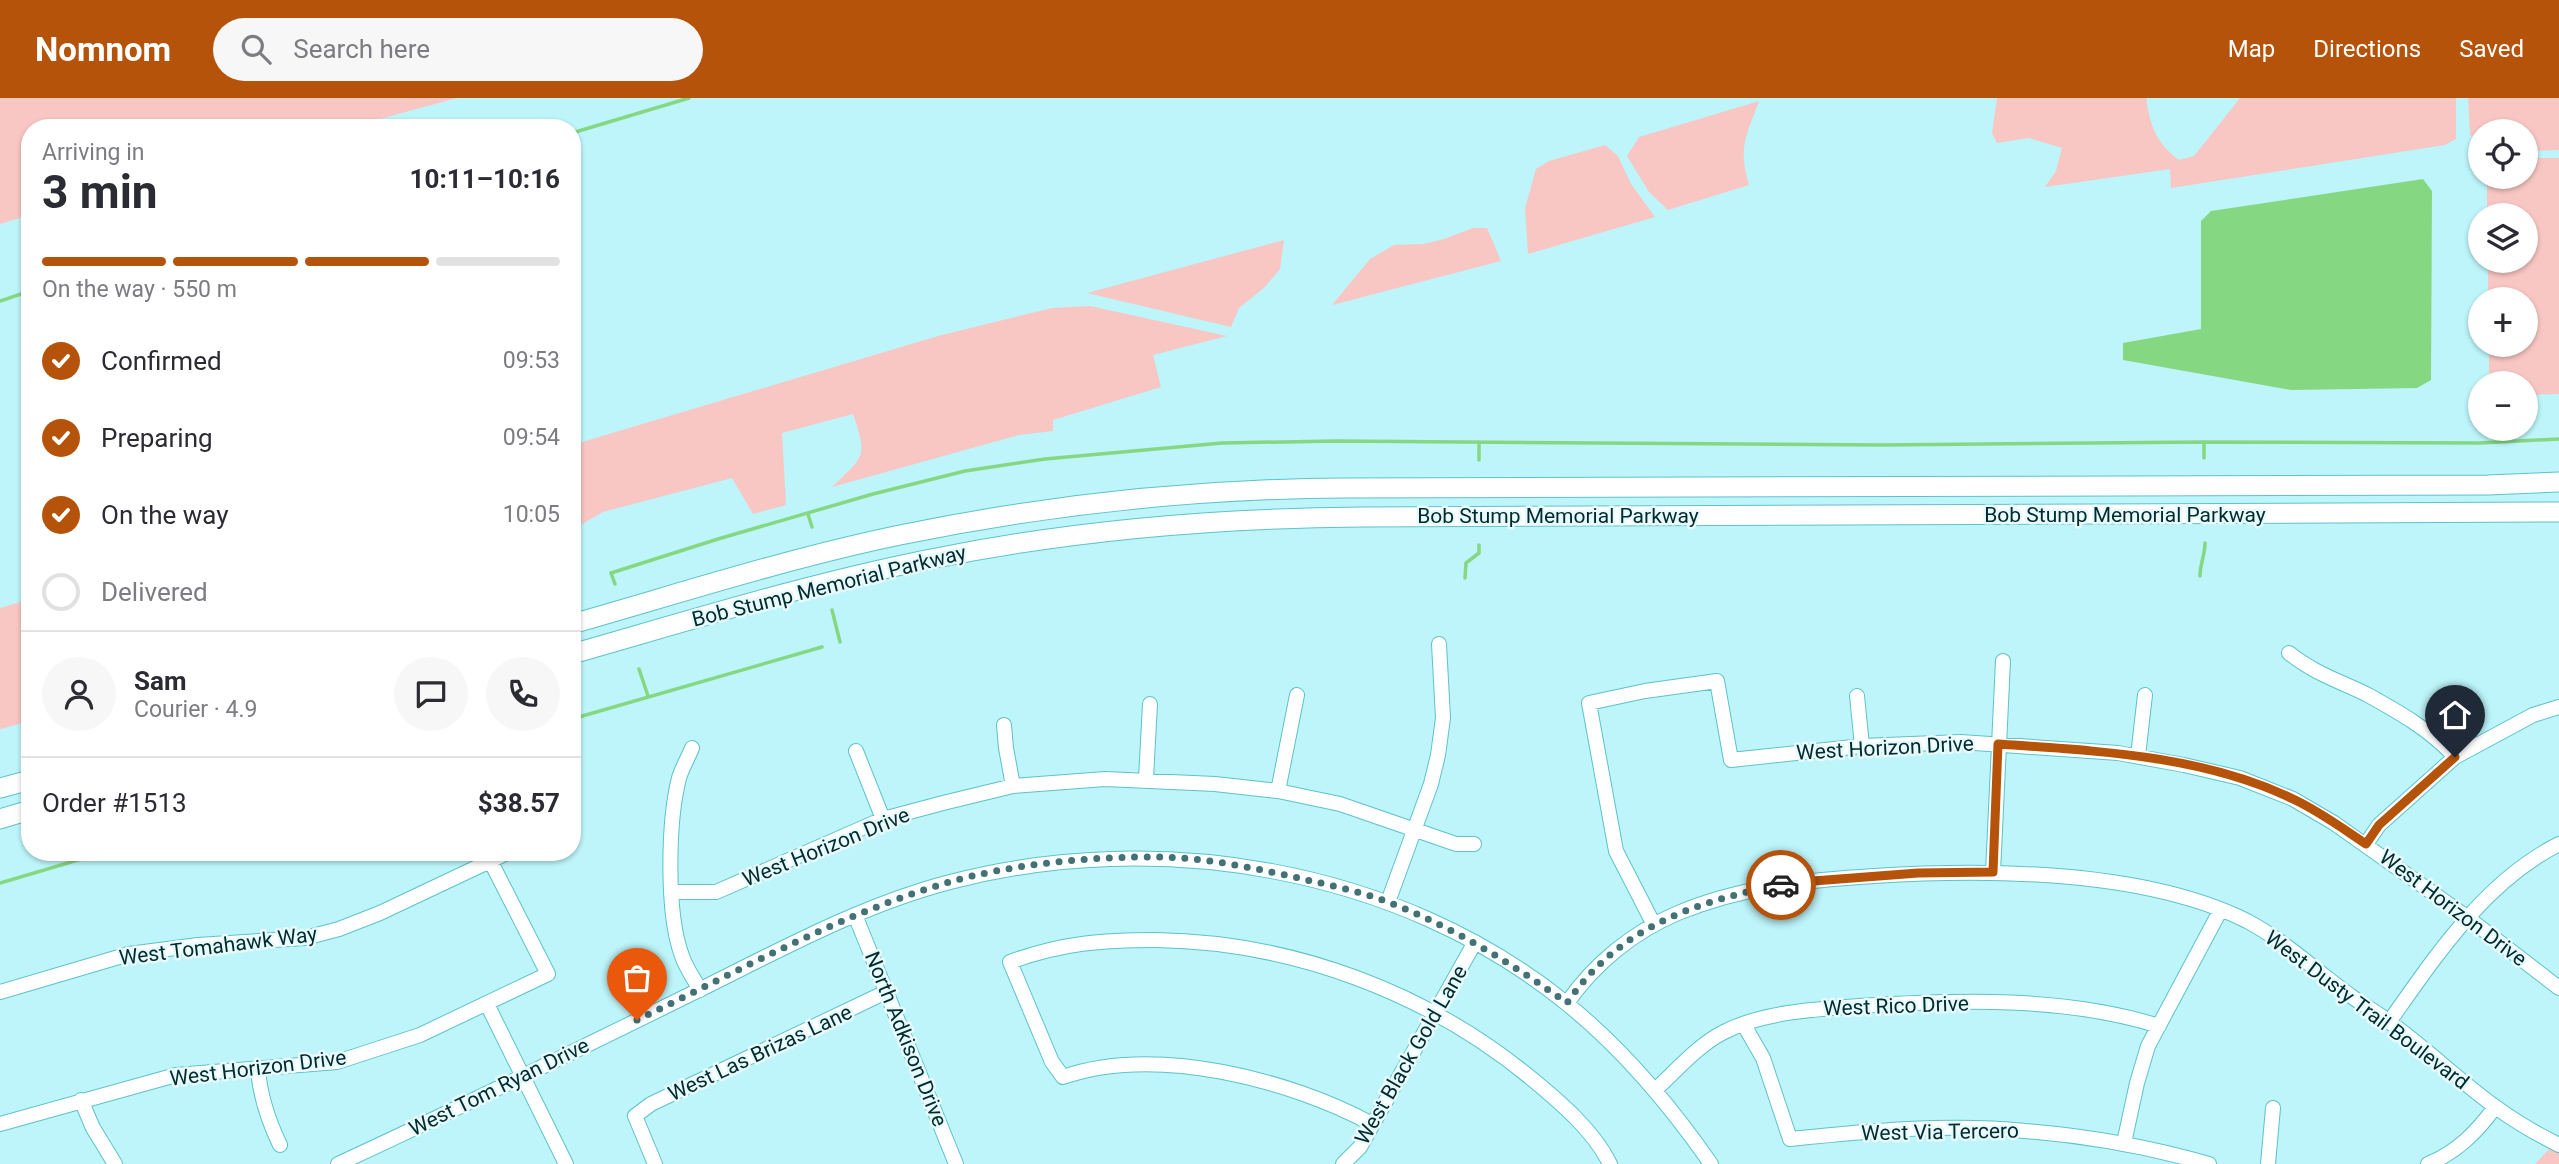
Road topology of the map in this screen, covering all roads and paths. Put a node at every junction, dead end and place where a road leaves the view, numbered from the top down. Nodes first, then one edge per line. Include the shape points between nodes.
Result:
1 (2559, 482) edge
2 (2559, 512) edge
3 (581, 621) edge
4 (1438, 644) dead end
5 (581, 651) edge
6 (2289, 653) dead end
7 (2003, 661) dead end
8 (1297, 695) dead end
9 (2145, 695) dead end
10 (1857, 696) dead end
11 (1150, 704) dead end
12 (2559, 707) edge
13 (1004, 725) dead end
14 (1998, 744) junction
15 (1862, 746) junction
16 (692, 748) dead end
17 (856, 751) dead end
18 (2138, 756) junction
19 (2455, 757) junction
20 (1146, 779) junction
21 (21, 782) edge
22 (1013, 786) junction
23 (0, 788) edge
24 (1278, 790) junction
25 (21, 813) edge
26 (0, 819) edge
27 (883, 819) junction
28 (1413, 828) junction
29 (1474, 844) dead end
30 (2366, 844) junction
31 (2559, 844) edge
32 (491, 862) joint
33 (1993, 872) junction
34 (672, 892) junction
35 (1388, 902) junction
36 (2220, 911) junction
37 (855, 915) junction
38 (2468, 918) junction
39 (1654, 925) junction
40 (1475, 942) junction
41 (2559, 988) edge
42 (700, 990) junction
43 (0, 992) edge
44 (886, 992) junction
45 (1567, 1003) junction
46 (487, 1004) junction
47 (1434, 1013) junction
48 (2389, 1022) junction
49 (1744, 1025) junction
50 (2159, 1026) junction
51 (258, 1069) junction
52 (523, 1075) junction
53 (1655, 1090) junction
54 (81, 1100) junction
55 (2495, 1107) junction
56 (2273, 1108) dead end
57 (0, 1124) edge
58 (1372, 1124) junction
59 (2124, 1143) junction
60 (280, 1145) dead end
61 (2559, 1145) edge
62 (115, 1164) edge
63 (338, 1164) edge
64 (566, 1164) edge
65 (655, 1164) edge
66 (956, 1164) edge
67 (1343, 1164) edge
68 (1611, 1164) edge
69 (1711, 1164) edge
70 (2209, 1164) edge
71 (2268, 1164) edge
72 (2428, 1164) edge

1 - 3 highway, Bob Stump Memorial Parkway via 1343,488 1195,494 1046,510 899,535
2 - 5 highway, Bob Stump Memorial Parkway via 1324,517 1193,523 1057,537 908,564 782,594
4 - 28 street via 1443,718 1438,755
6 - 19 street via 2306,667 2366,695 2440,740
7 - 14 street
8 - 24 street
9 - 18 street
10 - 15 street
11 - 20 street
12 - 19 street via 2533,715
13 - 22 street
14 - 15 street, West Horizon Drive
14 - 18 street, West Horizon Drive
14 - 33 street
15 - 39 street, West Horizon Drive via 1731,760 1717,681 1589,703 1616,851
16 - 34 street via 673,809
17 - 27 street
18 - 30 street, West Horizon Drive via 2240,778 2293,799
19 - 30 street via 2379,825
20 - 22 street, West Horizon Drive
20 - 24 street, West Horizon Drive
21 - 23 highway
22 - 27 street, West Horizon Drive
24 - 28 street, West Horizon Drive
25 - 26 highway
27 - 34 street, West Horizon Drive via 716,892
28 - 29 street, West Horizon Drive via 1456,844
28 - 35 street
30 - 38 street, West Horizon Drive
31 - 38 street via 2506,880
32 - 43 street, West Tomahawk Way via 339,929 305,938 129,954
32 - 46 street, West Horizon Drive via 548,974
33 - 36 street, West Dusty Trail Boulevard via 2145,888
33 - 39 street, West Dusty Trail Boulevard via 1800,882 1738,893
34 - 42 street via 682,956
35 - 37 street, West Tom Ryan Drive via 1272,872 1162,857 1002,870 946,883
35 - 40 street, West Tom Ryan Drive
36 - 48 street, West Dusty Trail Boulevard via 2281,942
36 - 50 street
37 - 42 street, West Tom Ryan Drive
37 - 44 street, North Adkison Drive
38 - 41 street, West Horizon Drive
38 - 48 street
39 - 45 street, West Dusty Trail Boulevard via 1623,944 1583,979
40 - 45 street, West Tom Ryan Drive
40 - 47 street, West Black Gold Lane
42 - 52 street, West Tom Ryan Drive
44 - 65 street, West Las Brizas Lane via 651,1104 635,1116
44 - 66 street, North Adkison Drive
45 - 53 street, West Tom Ryan Drive
46 - 51 street, West Horizon Drive via 420,1035 337,1062
46 - 52 street
47 - 58 street, West Black Gold Lane
47 - 58 street via 1299,959 1234,945 1073,943 1010,962 1052,1062 1063,1077 1089,1068 1137,1063 1180,1066 1265,1083 1343,1109
47 - 68 street via 1504,1055 1539,1084 1567,1109
48 - 55 street, West Dusty Trail Boulevard
49 - 50 street, West Rico Drive via 1811,1010 1940,1001 2056,1006 2124,1015
49 - 53 street, West Rico Drive via 1724,1032
49 - 59 street, West Via Tercero via 1763,1058 1790,1139 1951,1129 2024,1130
50 - 59 street via 2148,1046
51 - 54 street, West Horizon Drive via 176,1076
51 - 60 street via 259,1091
52 - 63 street, West Tom Ryan Drive
52 - 64 street
53 - 69 street, West Tom Ryan Drive
54 - 57 street, West Horizon Drive
54 - 62 street
55 - 61 street, West Dusty Trail Boulevard
55 - 72 street via 2477,1131 2445,1157
56 - 71 street
58 - 67 street, West Black Gold Lane via 1360,1147
59 - 70 street, West Via Tercero

